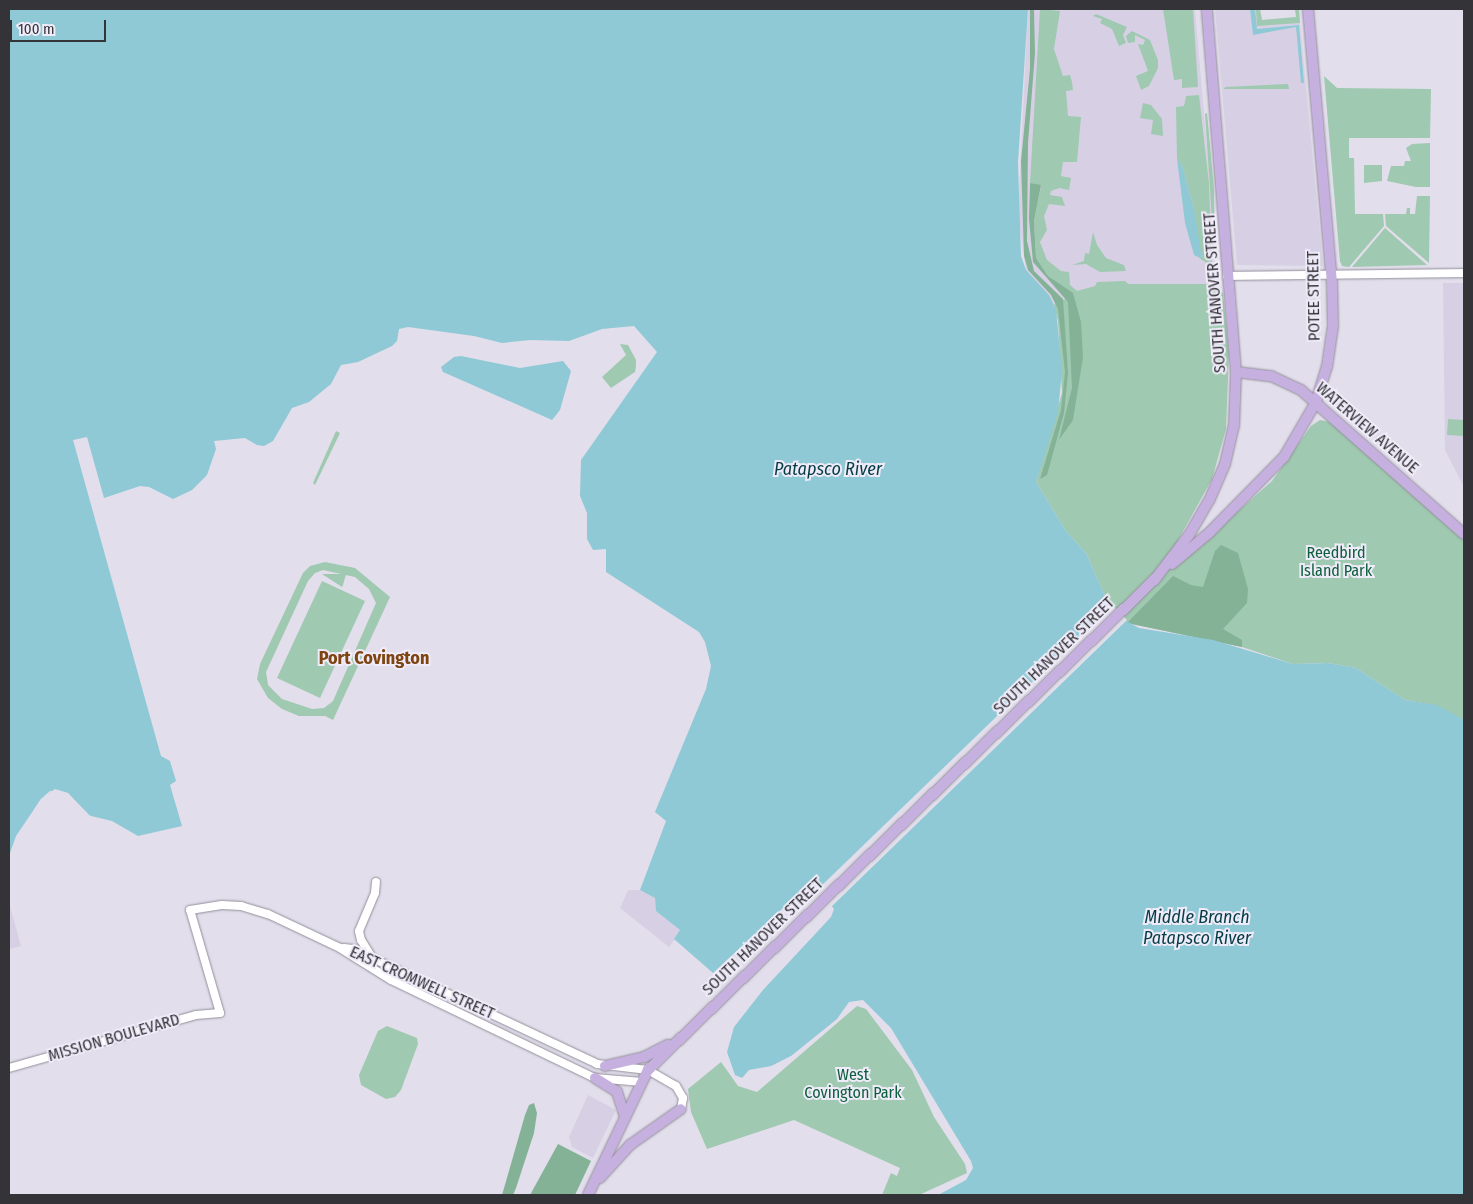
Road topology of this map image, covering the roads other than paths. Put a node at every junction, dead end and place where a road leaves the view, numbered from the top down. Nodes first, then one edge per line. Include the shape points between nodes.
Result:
1 (1208, 9) edge
2 (1308, 9) edge
3 (1464, 273) edge
4 (1331, 275) junction
5 (1227, 276) junction
6 (1236, 372) junction
7 (1316, 402) junction
8 (1464, 534) edge
9 (1156, 578) junction
10 (376, 882) dead end
11 (340, 948) junction
12 (373, 959) junction
13 (676, 1042) junction
14 (605, 1066) junction
15 (9, 1068) edge
16 (648, 1070) junction
17 (595, 1078) junction
18 (642, 1082) junction
19 (681, 1109) joint
20 (625, 1117) junction
21 (588, 1195) edge

1 - 5 main road, SOUTH HANOVER STREET
2 - 4 main road, POTEE STREET
3 - 4 street
4 - 5 street
4 - 7 main road, POTEE STREET via 1331,347
5 - 6 main road, SOUTH HANOVER STREET
6 - 7 main road, WATERVIEW AVENUE via 1271,376 1302,390
6 - 9 main road, SOUTH HANOVER STREET via 1234,426 1218,481 1189,535
7 - 8 main road, WATERVIEW AVENUE
7 - 9 main road, POTEE STREET via 1296,438 1269,475
9 - 13 main road, SOUTH HANOVER STREET
10 - 12 street via 375,894 359,931
11 - 12 street, EAST CROMWELL STREET via 353,949
11 - 15 street, MISSION BOULEVARD via 253,908 222,905 190,910 220,1013 196,1015
11 - 17 street, EAST CROMWELL STREET via 391,980
12 - 14 street, EAST CROMWELL STREET
13 - 14 main road via 644,1057
13 - 16 main road, SOUTH HANOVER STREET
14 - 16 street, EAST CROMWELL STREET
16 - 18 main road, SOUTH HANOVER STREET
16 - 19 street via 676,1086 684,1098
17 - 18 street, EAST CROMWELL STREET
17 - 20 main road via 617,1092
18 - 20 main road, SOUTH HANOVER STREET
19 - 21 main road via 626,1148
20 - 21 main road, SOUTH HANOVER STREET

